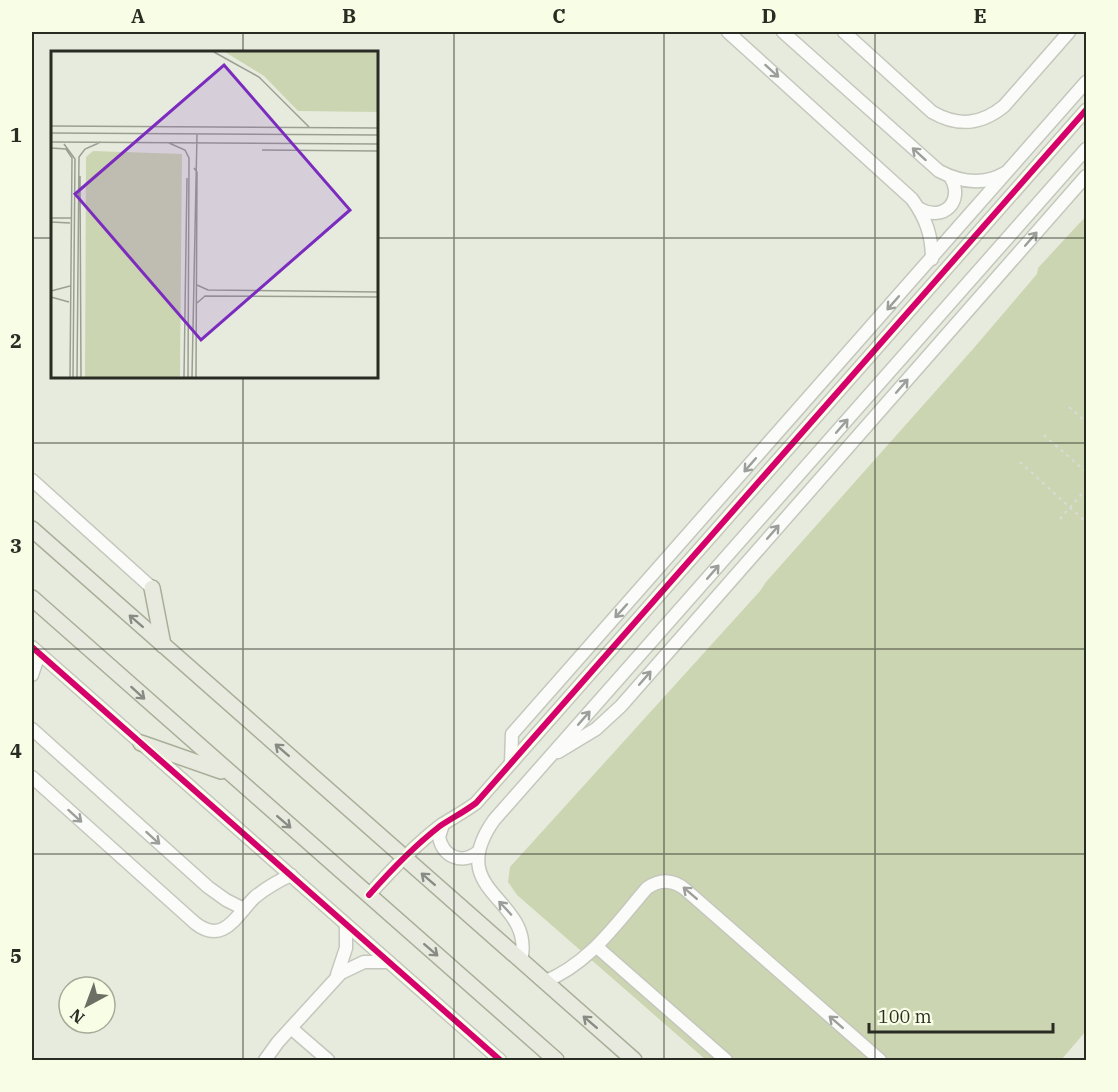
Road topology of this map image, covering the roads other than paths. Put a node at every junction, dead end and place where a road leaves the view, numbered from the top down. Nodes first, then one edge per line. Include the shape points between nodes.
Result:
1 (728, 32) edge
2 (783, 32) edge
3 (844, 32) edge
4 (1069, 32) edge
5 (1086, 82) edge
6 (1086, 110) edge
7 (1086, 149) edge
8 (1009, 171) junction
9 (1086, 176) edge
10 (951, 178) junction
11 (920, 209) junction
12 (932, 259) junction
13 (771, 441) junction
14 (772, 468) junction
15 (32, 480) edge
16 (32, 529) edge
17 (152, 588) joint
18 (32, 598) edge
19 (164, 645) junction
20 (35, 651) edge
21 (32, 675) edge
22 (32, 729) edge
23 (141, 743) junction
24 (552, 755) junction
25 (511, 763) junction
26 (227, 773) junction
27 (32, 777) edge
28 (443, 824) junction
29 (478, 852) junction
30 (402, 857) junction
31 (291, 875) junction
32 (369, 895) junction
33 (244, 909) junction
34 (346, 925) junction
35 (597, 947) junction
36 (521, 961) junction
37 (389, 963) junction
38 (335, 979) junction
39 (544, 982) junction
40 (291, 1028) junction
41 (265, 1060) edge
42 (328, 1060) edge
43 (500, 1060) edge
44 (556, 1060) edge
45 (634, 1060) edge
46 (726, 1060) edge
47 (880, 1060) edge

1 -> 11 street via 905,191
10 -> 2 street via 928,162
3 - 4 street via 932,112 950,121 969,123 1004,106
5 - 8 street
6 - 14 street
24 -> 7 street
8 - 10 street via 976,182
8 - 12 street
24 -> 9 street via 596,729 621,706
10 - 11 street via 956,193 949,207 935,214
11 - 12 street via 930,233
12 -> 13 street
13 - 14 street
13 -> 25 street via 512,734
14 - 25 street
15 - 17 street
19 -> 16 main road
17 - 19 main road
18 -> 26 main road
30 -> 19 main road
20 - 21 street
20 - 23 street
22 -> 33 street via 208,887
23 - 26 main road
23 - 31 street
24 - 29 street via 494,820
25 - 28 street via 476,803
26 -> 32 main road
27 -> 33 street via 201,927 225,928
28 - 29 street via 439,837 446,853 463,859
28 - 30 street
36 -> 29 street via 524,949 518,924 484,884
30 - 32 street
36 -> 30 main road
31 - 33 street via 265,889
31 - 34 street
32 -> 44 main road
34 - 37 street
34 - 38 street via 344,958
35 - 39 street via 573,968
35 - 46 street
47 -> 35 street via 674,882 659,882 647,888
36 - 39 main road
37 - 38 street via 364,962
37 - 43 street
38 - 40 street
45 -> 39 main road
40 - 41 street
40 - 42 street

